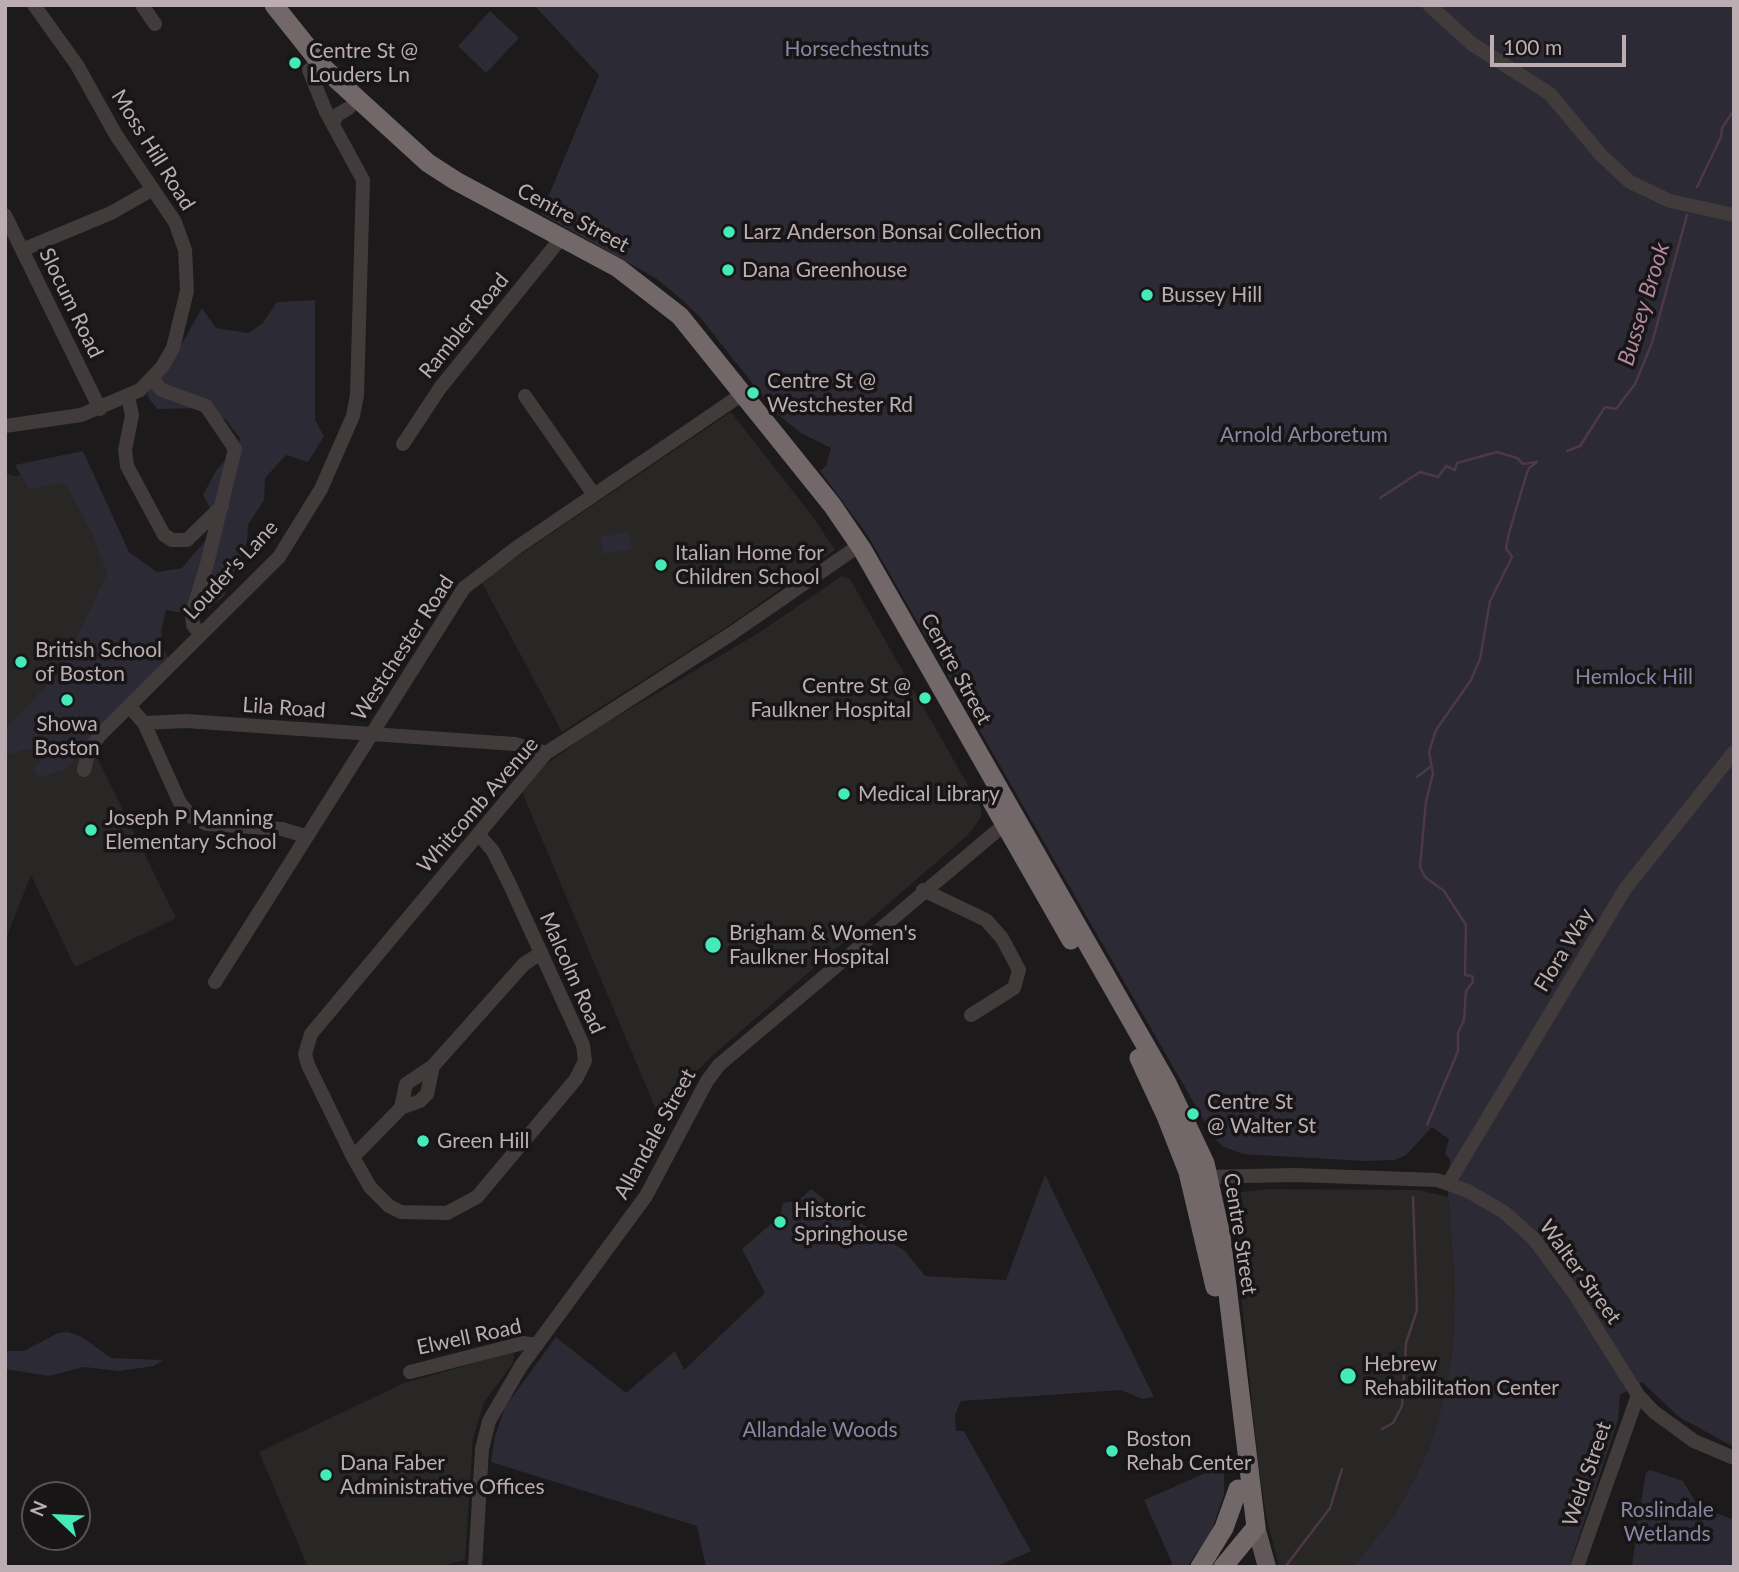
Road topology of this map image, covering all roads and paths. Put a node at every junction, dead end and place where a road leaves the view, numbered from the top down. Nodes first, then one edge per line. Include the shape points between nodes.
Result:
1 (34, 5) edge
2 (142, 5) edge
3 (259, 5) edge
4 (274, 5) edge
5 (1429, 5) edge
6 (155, 24) dead end
7 (309, 70) junction
8 (349, 108) junction
9 (333, 124) junction
10 (153, 189) junction
11 (5, 215) edge
12 (1734, 215) edge
13 (558, 242) junction
14 (22, 250) junction
15 (151, 379) junction
16 (525, 396) dead end
17 (739, 396) junction
18 (128, 397) junction
19 (100, 409) junction
20 (5, 425) edge
21 (403, 444) dead end
22 (594, 495) junction
23 (223, 505) junction
24 (855, 548) junction
25 (201, 634) junction
26 (130, 706) junction
27 (144, 723) junction
28 (370, 735) junction
29 (1734, 752) edge
30 (546, 753) junction
31 (85, 771) dead end
32 (1010, 819) junction
33 (479, 835) junction
34 (305, 836) junction
35 (923, 890) junction
36 (541, 953) junction
37 (215, 982) dead end
38 (971, 1016) dead end
39 (433, 1066) junction
40 (401, 1108) junction
41 (353, 1157) junction
42 (1199, 1177) junction
43 (1449, 1182) junction
44 (537, 1345) junction
45 (410, 1372) dead end
46 (1638, 1395) junction
47 (1734, 1458) edge
48 (1238, 1489) junction
49 (1251, 1533) junction
50 (475, 1567) edge
51 (1200, 1567) edge
52 (1223, 1567) edge
53 (1254, 1567) edge
54 (1267, 1567) edge
55 (1577, 1567) edge

1 - 10 street, Moss Hill Road via 70,54
2 - 6 street
3 - 7 highway, Centre Street
4 - 13 highway, Centre Street via 325,69 425,160
5 - 12 street via 1472,44 1550,94 1630,182 1670,201
7 - 8 highway, Centre Street
7 - 9 street, Louder's Lane
8 - 9 street via 337,115
8 - 13 highway, Centre Street via 434,182
9 - 25 street, Louder's Lane via 363,186 355,406 329,471 291,540
10 - 14 street via 111,213
10 - 15 street, Moss Hill Road via 175,222 185,250 187,291 176,341
11 - 14 street, Slocum Road
13 - 17 highway, Centre Street via 651,305
13 - 21 street, Rambler Road via 440,388
14 - 19 street, Slocum Road
15 - 18 street, Moss Hill Road
15 - 23 street via 162,390 206,406 235,449
16 - 22 street
17 - 22 street, Westchester Road
17 - 24 highway, Centre Street
18 - 19 street, Moss Hill Road
18 - 23 street via 132,415 125,450 127,466 164,535 187,540
19 - 20 street, Moss Hill Road
22 - 28 street, Westchester Road via 464,588
23 - 25 street via 192,613 193,625
24 - 30 street, Whitcomb Avenue
24 - 32 highway, Centre Street
25 - 26 street, Louder's Lane
26 - 27 street
26 - 31 street, Louder's Lane via 93,744
27 - 28 street, Lila Road via 186,721
27 - 34 street via 180,803 193,818 207,824 282,829
28 - 30 street, Lila Road via 515,744
28 - 34 street, Westchester Road
29 - 43 street, Flora Way via 1625,890
30 - 33 street, Whitcomb Avenue
32 - 35 street, Allandale Street
32 - 42 highway, Centre Street via 1181,1109
33 - 36 street, Malcolm Road via 493,851
33 - 41 street, Whitcomb Avenue via 334,1004 307,1043 308,1065
34 - 37 street, Westchester Road
35 - 38 street via 986,920 1019,970 1014,988
35 - 44 street, Allandale Street via 719,1065 646,1196
36 - 39 street via 524,964
36 - 41 street, Malcolm Road via 583,1045 585,1061 576,1079 477,1198 447,1213 401,1212 370,1187
39 - 40 street via 406,1084
39 - 40 street via 427,1094
40 - 41 street
42 - 43 street, Walter Street
42 - 48 highway, Centre Street
42 - 49 highway, Centre Street via 1221,1236
43 - 46 street, Walter Street via 1504,1212 1534,1239
44 - 45 street, Elwell Road via 523,1343
44 - 50 street, Allandale Street via 489,1421 482,1449
46 - 47 street, Walter Street via 1682,1434
46 - 55 street, Weld Street
48 - 49 highway, Centre Street
48 - 51 highway via 1224,1528
49 - 52 highway
49 - 53 main road, Centre Street
49 - 54 main road, Centre Street

